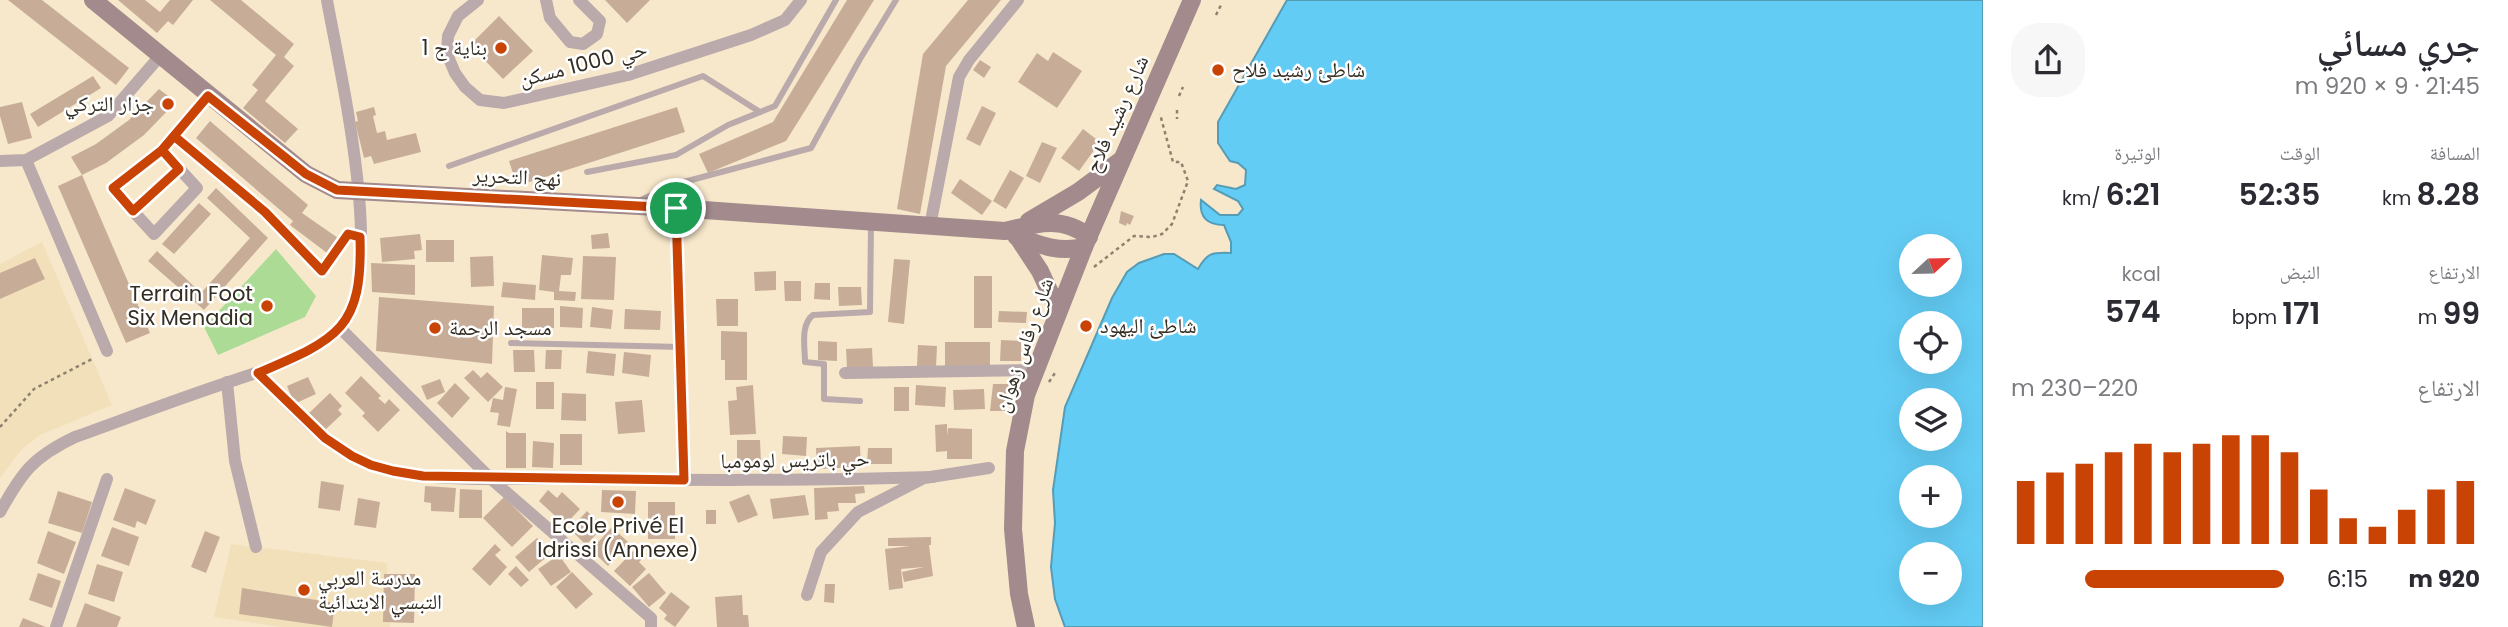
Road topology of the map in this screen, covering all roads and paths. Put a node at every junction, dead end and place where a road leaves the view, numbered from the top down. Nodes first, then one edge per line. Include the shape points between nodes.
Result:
1 (93, 0) edge
2 (327, 0) edge
3 (478, 0) edge
4 (546, 0) edge
5 (579, 0) edge
6 (801, 0) edge
7 (836, 0) edge
8 (896, 0) edge
9 (1018, 0) edge
10 (1192, 0) edge
11 (1222, 5) dead end
12 (1216, 15) dead end
13 (160, 56) junction
14 (1183, 87) dead end
15 (208, 96) junction
16 (1179, 96) dead end
17 (1158, 108) dead end
18 (1177, 110) dead end
19 (760, 112) junction
20 (1178, 119) dead end
21 (174, 136) junction
22 (162, 150) junction
23 (1122, 159) junction
24 (26, 160) junction
25 (0, 161) edge
26 (449, 166) dead end
27 (179, 169) junction
28 (587, 172) dead end
29 (360, 191) junction
30 (626, 206) junction
31 (676, 208) junction
32 (133, 211) junction
33 (872, 222) junction
34 (930, 226) junction
35 (1012, 232) junction
36 (360, 237) junction
37 (1086, 242) junction
38 (322, 271) joint
39 (1088, 271) dead end
40 (1058, 310) junction
41 (340, 328) junction
42 (511, 343) dead end
43 (681, 347) junction
44 (107, 351) joint
45 (1034, 370) junction
46 (258, 373) junction
47 (845, 373) dead end
48 (1055, 373) dead end
49 (227, 382) junction
50 (1047, 385) dead end
51 (860, 401) dead end
52 (0, 428) edge
53 (989, 468) dead end
54 (933, 477) junction
55 (490, 478) junction
56 (107, 479) dead end
57 (684, 480) junction
58 (0, 512) edge
59 (256, 547) dead end
60 (807, 595) dead end
61 (56, 627) edge
62 (651, 627) edge
63 (1026, 627) edge

1 - 13 street, نهج التحرير
2 - 29 street
3 - 6 street, حي 1000 مسكن via 458,16 448,36 447,54 465,87 480,100 504,103 628,75 751,35 785,20
4 - 5 street, حي 1000 مسكن via 550,18 570,42 583,44 597,34 600,21
7 - 19 lane via 775,106
8 - 30 lane via 811,148 680,183
9 - 34 street via 959,77
10 - 23 street, شارع رشيد فلاح
11 - 12 path
13 - 15 street, نهج التحرير
13 - 24 street via 108,116
14 - 16 path
15 - 21 street
15 - 29 street, نهج التحرير via 306,174 337,190
17 - 39 path via 1170,155 1173,162 1181,162 1188,181 1172,224 1155,237 1133,236 1124,241
18 - 20 path
19 - 26 lane via 703,76
19 - 28 lane via 676,155
21 - 22 street
21 - 38 street via 265,212
22 - 27 street
22 - 32 street via 113,188
23 - 35 street
23 - 37 street, شارع رشيد فلاح
24 - 25 street
24 - 44 street
27 - 32 street
27 - 32 street via 197,188 154,234
29 - 30 street, نهج التحرير
29 - 36 street
30 - 31 street, نهج التحرير
31 - 33 street, نهج التحرير
31 - 43 lane
33 - 34 street, نهج التحرير
33 - 51 lane via 870,312 813,315 804,327 805,362 824,364 824,399
34 - 35 street, نهج التحرير
35 - 37 street, نهج التحرير via 1062,250
35 - 37 street, نهج التحرير via 1055,222 1073,226
35 - 40 street via 1040,271
36 - 38 path via 348,234
36 - 41 street via 358,292
37 - 40 street, شارع رفاس زهوان
40 - 45 street, شارع رفاس زهوان
41 - 46 street via 291,359
41 - 55 street
42 - 43 lane
43 - 57 lane
44 - 52 path via 34,389
45 - 47 street
45 - 63 street, شارع رفاس زهوان via 1015,458 1015,561
46 - 49 street
46 - 55 street, حي باتريس لومومبا via 325,438 371,465 423,476
48 - 50 path
49 - 58 street via 49,449 23,474
49 - 59 street via 235,460
53 - 54 street, حي باتريس لومومبا
54 - 57 street, حي باتريس لومومبا
54 - 60 street, حي باتريس لومومبا via 859,512 821,552
55 - 57 street, حي باتريس لومومبا
55 - 62 street via 651,618
56 - 61 street

